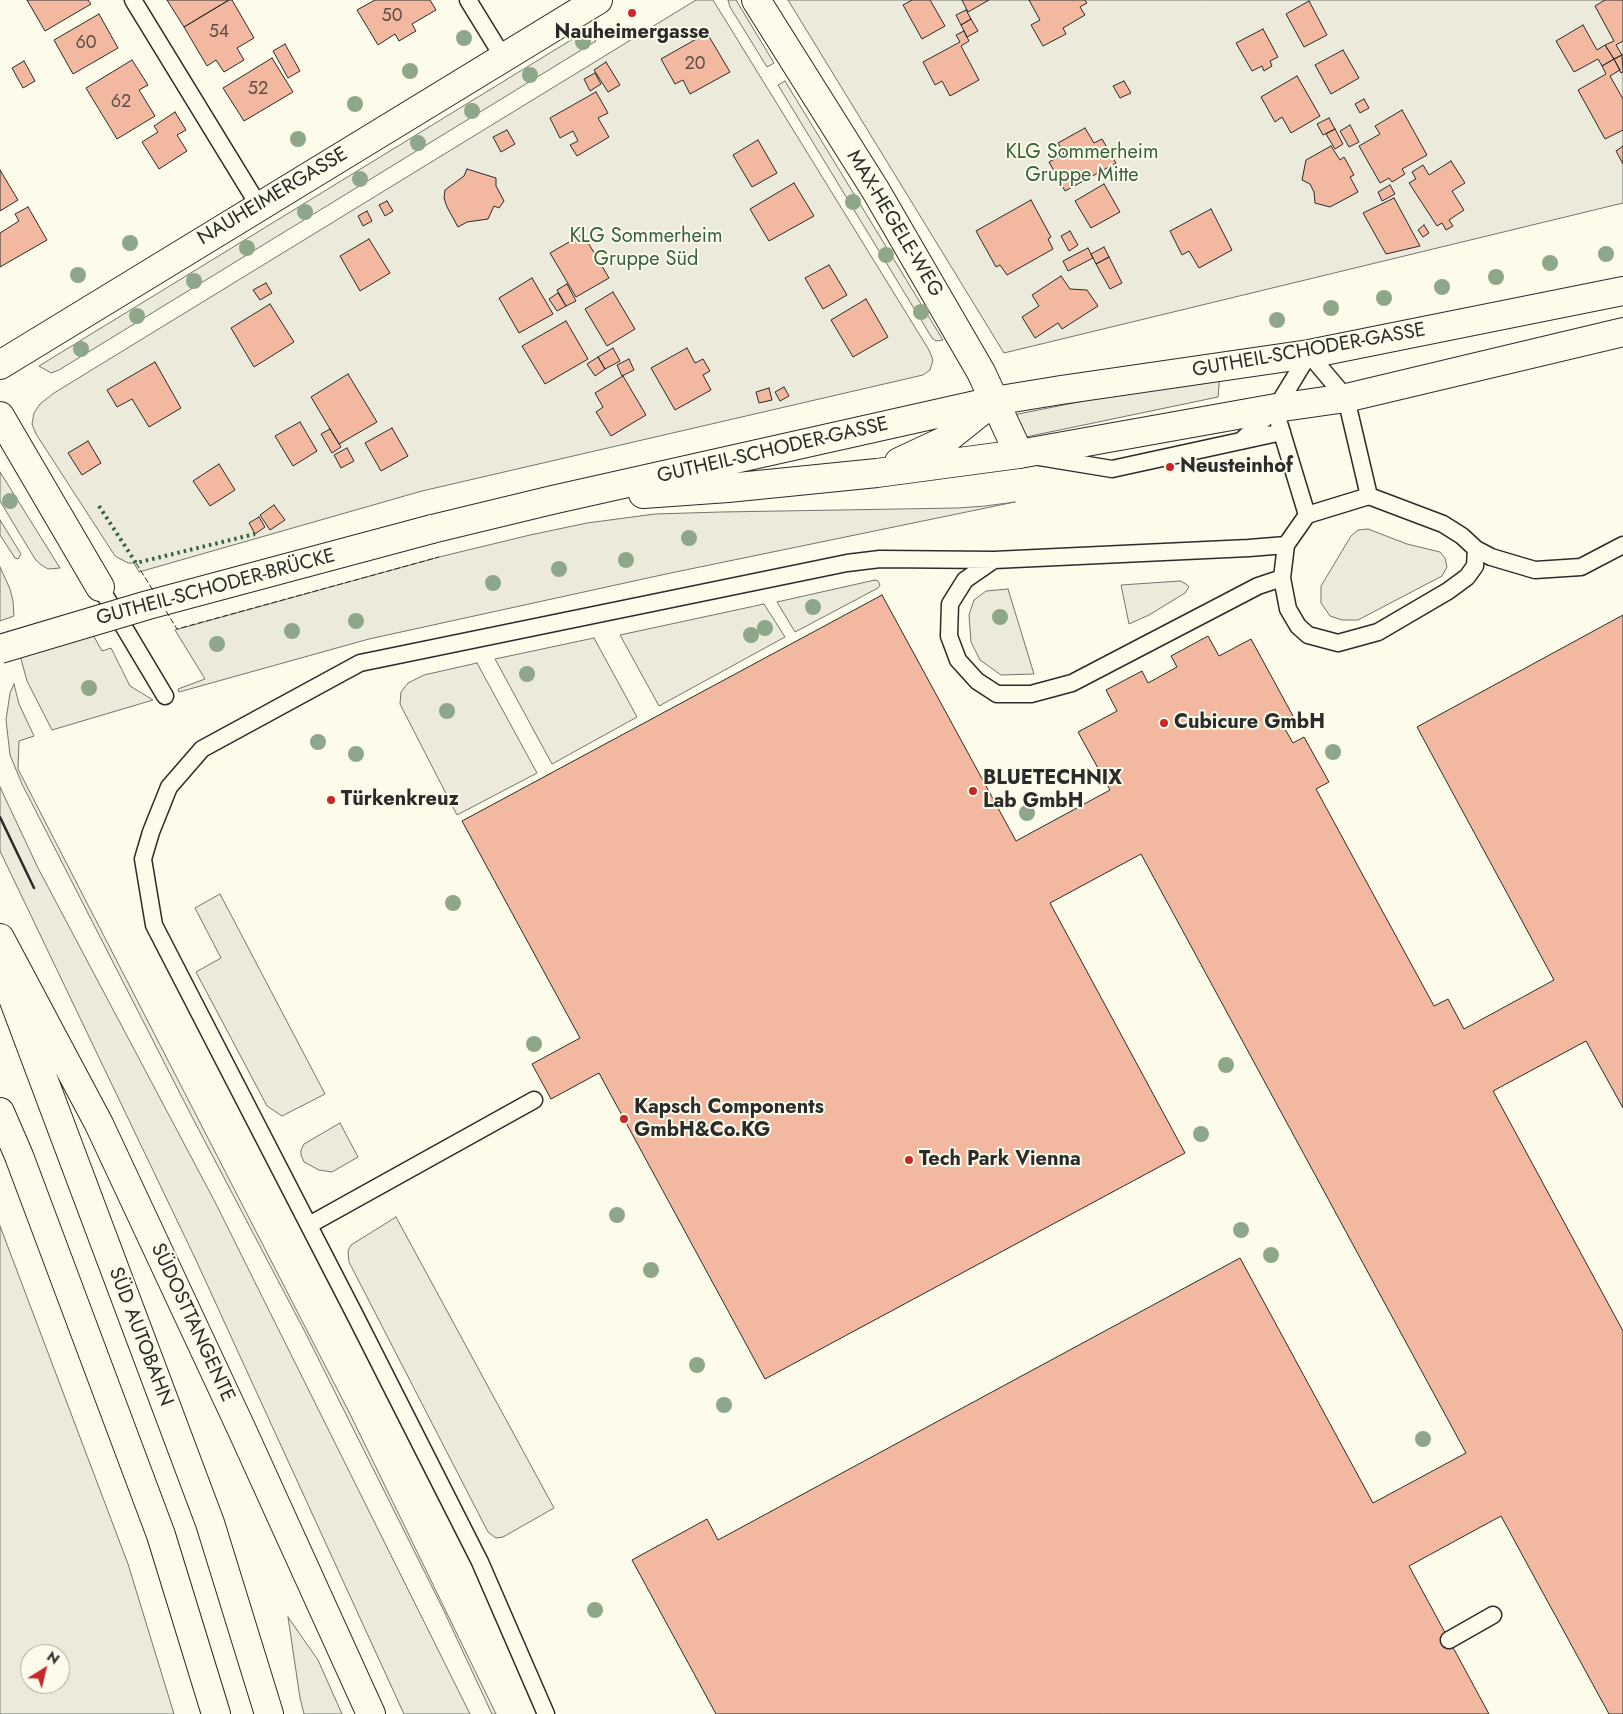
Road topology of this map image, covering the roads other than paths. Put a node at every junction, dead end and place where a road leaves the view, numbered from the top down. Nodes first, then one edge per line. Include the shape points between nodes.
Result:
1 (133, 0) edge
2 (468, 0) edge
3 (598, 0) edge
4 (756, 0) edge
5 (503, 57) junction
6 (259, 206) junction
7 (1623, 291) edge
8 (1623, 332) edge
9 (1309, 354) junction
10 (0, 364) edge
11 (1346, 398) junction
12 (994, 402) junction
13 (0, 416) edge
14 (1279, 420) junction
15 (1241, 441) junction
16 (1019, 454) junction
17 (877, 473) junction
18 (1369, 496) junction
19 (552, 500) junction
20 (1307, 515) junction
21 (432, 529) joint
22 (1286, 544) junction
23 (1623, 545) edge
24 (1476, 548) junction
25 (994, 560) junction
26 (1282, 578) junction
27 (100, 587) joint
28 (0, 649) edge
29 (166, 696) dead end
30 (0, 938) edge
31 (0, 964) edge
32 (534, 1100) dead end
33 (0, 1112) edge
34 (308, 1226) junction
35 (1493, 1615) dead end
36 (1449, 1640) dead end
37 (216, 1714) edge
38 (269, 1714) edge
39 (371, 1714) edge
40 (546, 1714) edge

1 - 6 lane
2 - 5 lane
3 - 5 main road, NAUHEIMERGASSE
4 - 12 main road, MAX-HEGELE-WEG via 876,191 982,372
5 - 6 main road, NAUHEIMERGASSE
6 - 10 main road, NAUHEIMERGASSE
7 - 9 main road, GUTHEIL-SCHODER-GASSE
8 - 11 main road, GUTHEIL-SCHODER-GASSE
9 - 11 lane
9 - 12 main road, GUTHEIL-SCHODER-GASSE
9 - 14 lane
11 - 14 main road, GUTHEIL-SCHODER-GASSE
11 - 18 lane
12 - 16 main road, MAX-HEGELE-WEG
12 - 17 main road, GUTHEIL-SCHODER-GASSE via 944,441
12 - 19 main road, GUTHEIL-SCHODER-GASSE
13 - 27 main road
14 - 15 lane
14 - 15 lane, GUTHEIL-SCHODER-GASSE
14 - 16 main road, GUTHEIL-SCHODER-GASSE
14 - 20 lane
15 - 16 lane, GUTHEIL-SCHODER-GASSE via 1112,469
16 - 17 main road, GUTHEIL-SCHODER-GASSE
17 - 19 main road, GUTHEIL-SCHODER-GASSE via 728,488
18 - 20 lane
18 - 24 lane via 1443,524
19 - 21 main road, GUTHEIL-SCHODER-GASSE
20 - 22 lane
21 - 28 main road, GUTHEIL-SCHODER-BRÜCKE, bridge via 148,605
22 - 25 lane
22 - 26 lane
23 - 24 lane via 1581,567 1535,570 1491,558
24 - 26 lane via 1475,566 1467,577 1448,591 1378,632 1338,643 1308,635 1298,626 1288,610
25 - 26 lane via 965,580 950,604 949,636 958,660 977,681 997,694 1031,694 1072,683 1258,586
25 - 34 lane via 880,559 847,563 360,663 202,749 170,787 143,859 154,925
27 - 29 lane
30 - 39 main road, SÜDOSTTANGENTE via 100,1124
31 - 38 main road, SÜD AUTOBAHN via 210,1523
32 - 34 lane
33 - 37 main road via 161,1535
34 - 40 lane via 480,1562
35 - 36 lane

